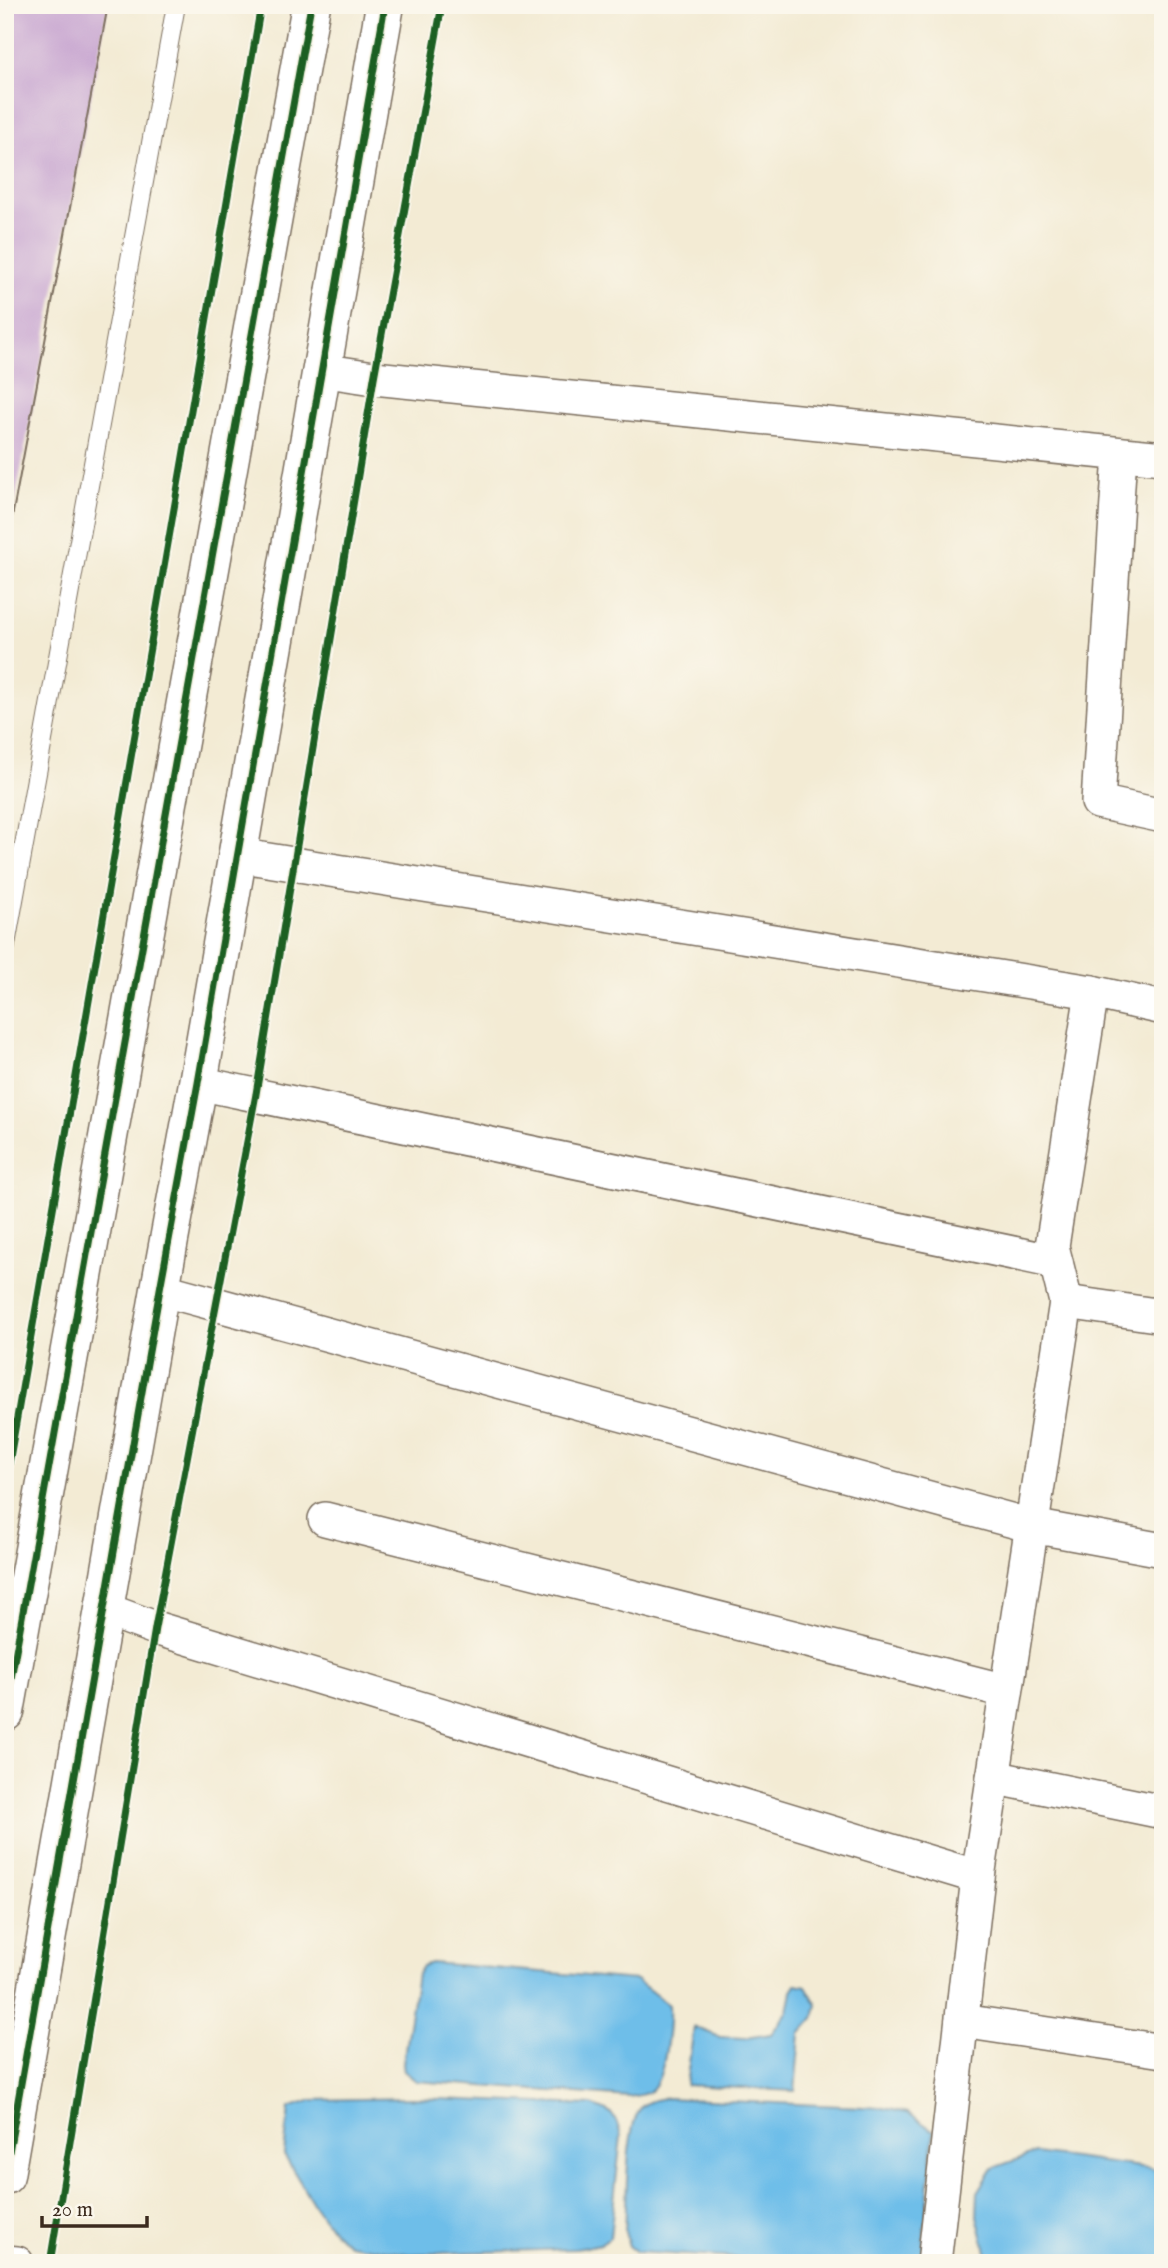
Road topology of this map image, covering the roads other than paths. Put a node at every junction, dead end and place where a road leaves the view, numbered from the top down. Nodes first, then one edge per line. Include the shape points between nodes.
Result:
1 (176, 5) edge
2 (311, 5) edge
3 (384, 5) edge
4 (320, 370) junction
5 (1120, 454) junction
6 (1163, 458) edge
7 (1163, 816) edge
8 (237, 855) junction
9 (5, 950) edge
10 (1092, 992) junction
11 (1163, 1008) edge
12 (198, 1083) junction
13 (1056, 1262) junction
14 (160, 1289) junction
15 (1066, 1301) junction
16 (1163, 1316) edge
17 (326, 1519) dead end
18 (1031, 1526) junction
19 (1163, 1550) edge
20 (104, 1609) junction
21 (1006, 1691) junction
22 (5, 1712) edge
23 (993, 1777) junction
24 (1163, 1812) edge
25 (978, 1877) junction
26 (962, 2021) junction
27 (1163, 2051) edge
28 (5, 2175) edge
29 (5, 2262) edge
30 (18, 2263) edge
31 (934, 2263) edge

1 - 9 lane
2 - 22 highway
3 - 4 highway
4 - 5 street
4 - 8 highway
5 - 6 street
5 - 7 street via 1098,802
8 - 10 street
8 - 12 highway
10 - 11 street
10 - 13 street via 1052,1246
12 - 13 street
12 - 14 highway
13 - 15 street
14 - 18 street
14 - 20 highway
15 - 16 street
15 - 18 street
17 - 21 street
18 - 19 street
18 - 21 street
20 - 25 street
20 - 28 highway
21 - 23 street
23 - 24 street
23 - 25 street
25 - 26 street
26 - 27 street
26 - 31 street
29 - 30 street

